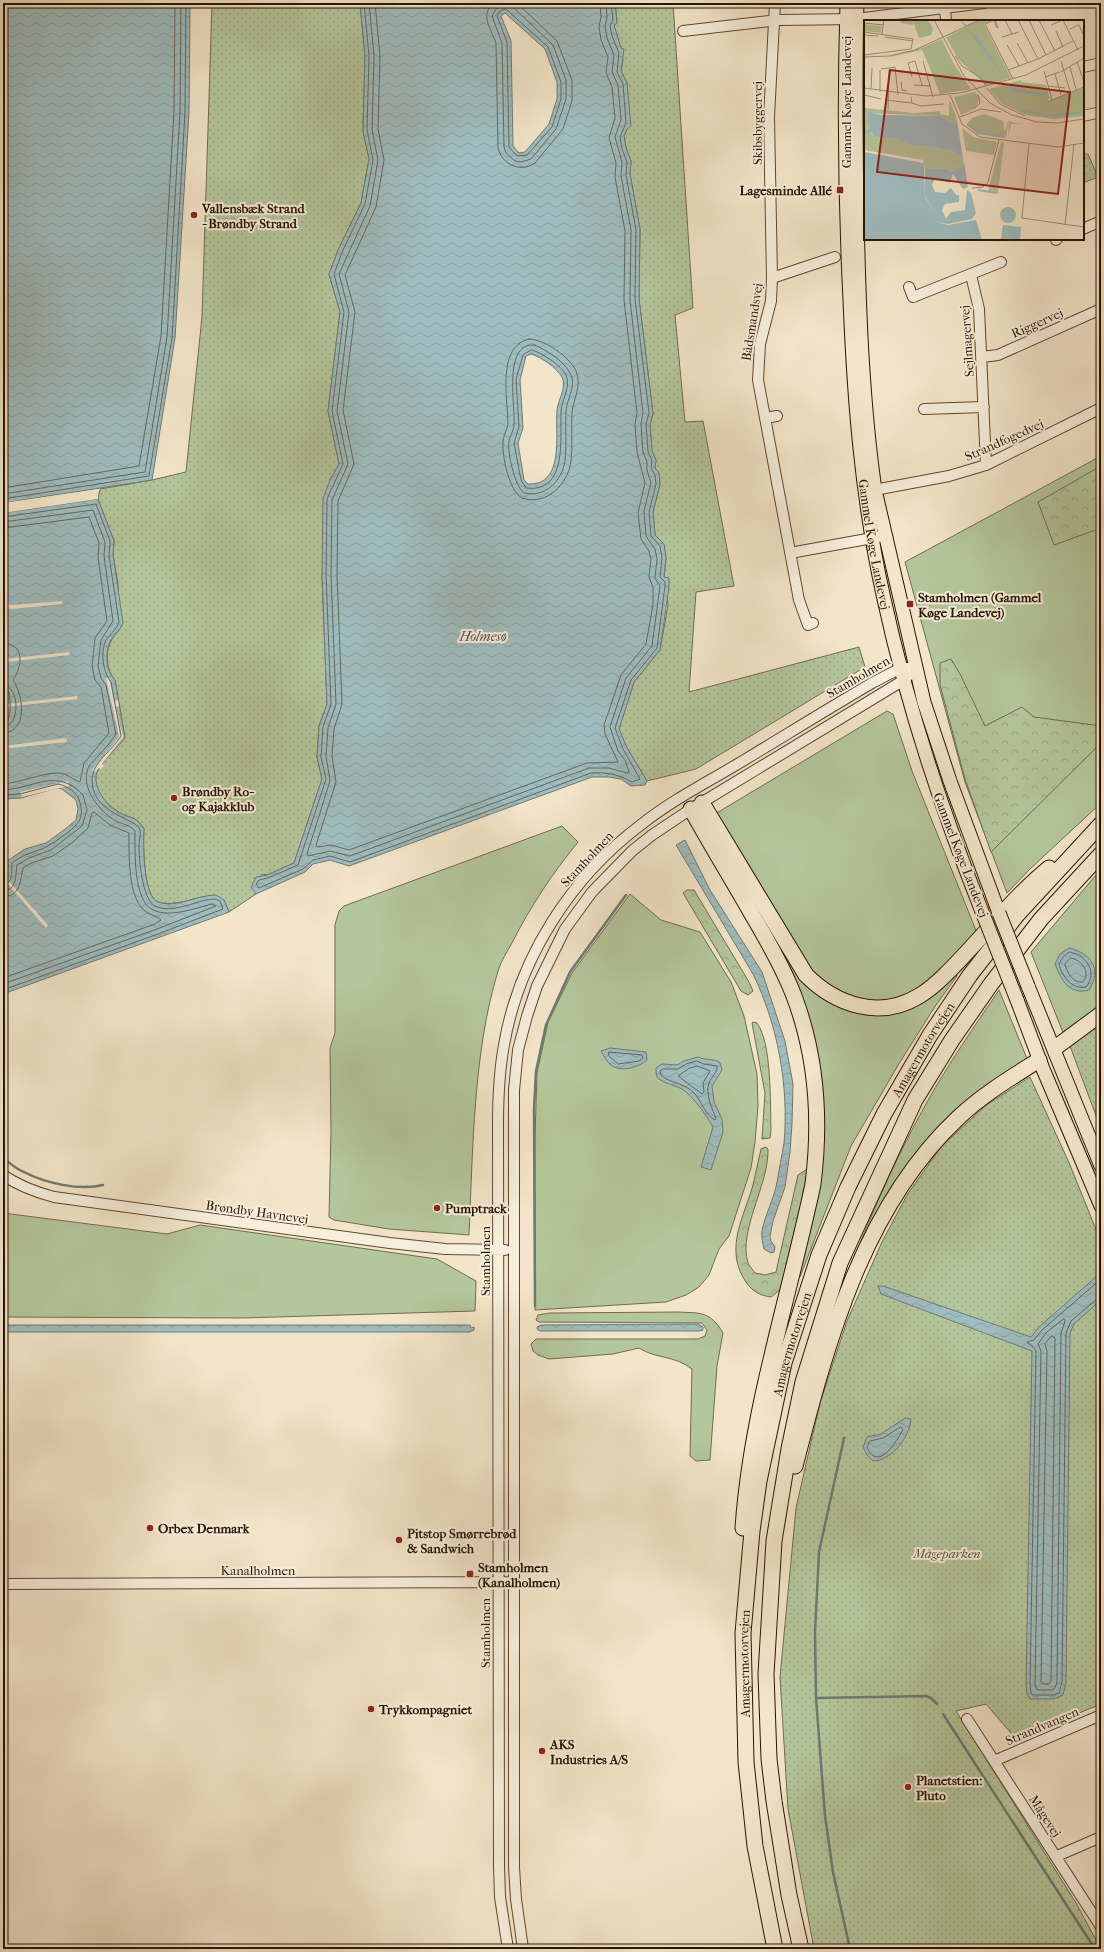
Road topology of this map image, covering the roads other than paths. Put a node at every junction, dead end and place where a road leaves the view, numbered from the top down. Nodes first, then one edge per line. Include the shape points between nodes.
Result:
1 (775, 3) edge
2 (847, 3) edge
3 (857, 3) edge
4 (984, 3) edge
5 (945, 8) junction
6 (852, 20) junction
7 (946, 20) edge
8 (773, 21) junction
9 (684, 31) dead end
10 (1101, 63) edge
11 (1084, 67) edge
12 (1101, 112) edge
13 (1084, 116) edge
14 (855, 121) edge
15 (1101, 221) edge
16 (1084, 229) edge
17 (835, 257) dead end
18 (1001, 262) dead end
19 (971, 274) junction
20 (772, 278) junction
21 (909, 287) dead end
22 (1101, 309) edge
23 (982, 357) junction
24 (984, 407) junction
25 (1101, 408) edge
26 (924, 409) dead end
27 (777, 416) dead end
28 (765, 418) junction
29 (986, 465) junction
30 (870, 491) junction
31 (878, 537) junction
32 (790, 552) junction
33 (813, 623) dead end
34 (916, 668) junction
35 (902, 674) junction
36 (689, 793) junction
37 (697, 806) junction
38 (1101, 824) edge
39 (1090, 834) junction
40 (1101, 854) edge
41 (1101, 1014) edge
42 (1055, 1048) junction
43 (1039, 1060) junction
44 (1101, 1166) edge
45 (3, 1175) edge
46 (1101, 1206) edge
47 (498, 1250) junction
48 (513, 1251) junction
49 (498, 1582) junction
50 (514, 1582) junction
51 (3, 1584) edge
52 (771, 1584) junction
53 (742, 1633) junction
54 (1101, 1715) edge
55 (967, 1719) dead end
56 (994, 1761) junction
57 (1101, 1837) edge
58 (1057, 1856) junction
59 (1101, 1927) edge
60 (508, 1949) edge
61 (523, 1949) edge
62 (775, 1949) edge
63 (801, 1949) edge

1 - 8 street, Skibsbyggervej
2 - 6 main road, Gammel Køge Landevej
3 - 6 main road, Gammel Køge Landevej
4 - 5 street
5 - 6 street
5 - 7 street
6 - 8 street
6 - 14 main road, Gammel Køge Landevej
8 - 9 street
8 - 20 street, Skibsbyggervej via 769,117
10 - 11 street
12 - 13 street
14 - 30 main road, Gammel Køge Landevej via 860,331 870,458
15 - 16 street
17 - 20 street
18 - 19 street
19 - 21 street via 913,298
19 - 23 street, Sejlmagervej via 979,309
20 - 28 street, Bådsmandsvej via 771,301 758,361 758,380
22 - 23 street, Riggervej via 998,355
23 - 24 street, Sejlmagervej
24 - 26 street
24 - 29 street, Sejlmagervej
25 - 29 street, Strandfogedvej
27 - 28 street
28 - 32 street, Bådsmandsvej
29 - 30 street, Strandfogedvej via 949,476
30 - 31 main road, Gammel Køge Landevej
31 - 32 street
31 - 34 main road, Gammel Køge Landevej
31 - 35 main road, Gammel Køge Landevej via 884,599
32 - 33 street, Bådsmandsvej via 799,600 808,624
34 - 35 street, Stamholmen
34 - 42 main road, Gammel Køge Landevej, bridge via 924,702 950,781 990,891
35 - 36 street, Stamholmen via 865,687
35 - 37 street, Stamholmen
35 - 43 main road, Gammel Køge Landevej, bridge via 934,783
36 - 37 street
36 - 47 street, Stamholmen via 632,832 582,881 551,923 523,978 504,1044 498,1086
37 - 39 highway via 806,975 833,998 867,1008 902,1004 933,987 959,962 1027,886
37 - 48 street, Stamholmen via 632,851 592,892 565,929 537,986 518,1050 514,1090
37 - 53 highway via 781,966 804,1026 816,1096 817,1152 813,1184 757,1421 746,1490 740,1594
38 - 39 highway, Amagermotorvejen
39 - 53 highway, Amagermotorvejen via 1017,915 970,975 930,1035 896,1094 848,1187 819,1255 784,1363 758,1481
40 - 52 highway, Amagermotorvejen via 1042,919 991,984 952,1040 915,1100 840,1263 803,1382 780,1499
41 - 42 highway
42 - 43 main road
42 - 44 main road, Gammel Køge Landevej
43 - 46 main road, Gammel Køge Landevej
43 - 52 highway via 959,1117 914,1168 885,1212 854,1276 817,1383 791,1480
45 - 47 street, Brøndby Havnevej via 15,1184 54,1197 390,1243 445,1249
47 - 48 street, Brøndby Havnevej
47 - 49 street, Stamholmen
48 - 50 street, Stamholmen
49 - 50 street, Kanalholmen
49 - 51 street, Kanalholmen
49 - 60 street, Stamholmen via 499,1866 500,1896
50 - 61 street, Stamholmen via 514,1867
52 - 63 highway, Amagermotorvejen via 766,1674 769,1759 780,1843
53 - 62 highway, Amagermotorvejen via 746,1762 755,1846
54 - 56 street, Strandvangen
55 - 56 street, Mågevej
56 - 58 street, Mågevej
57 - 58 street
58 - 59 street, Mågevej

